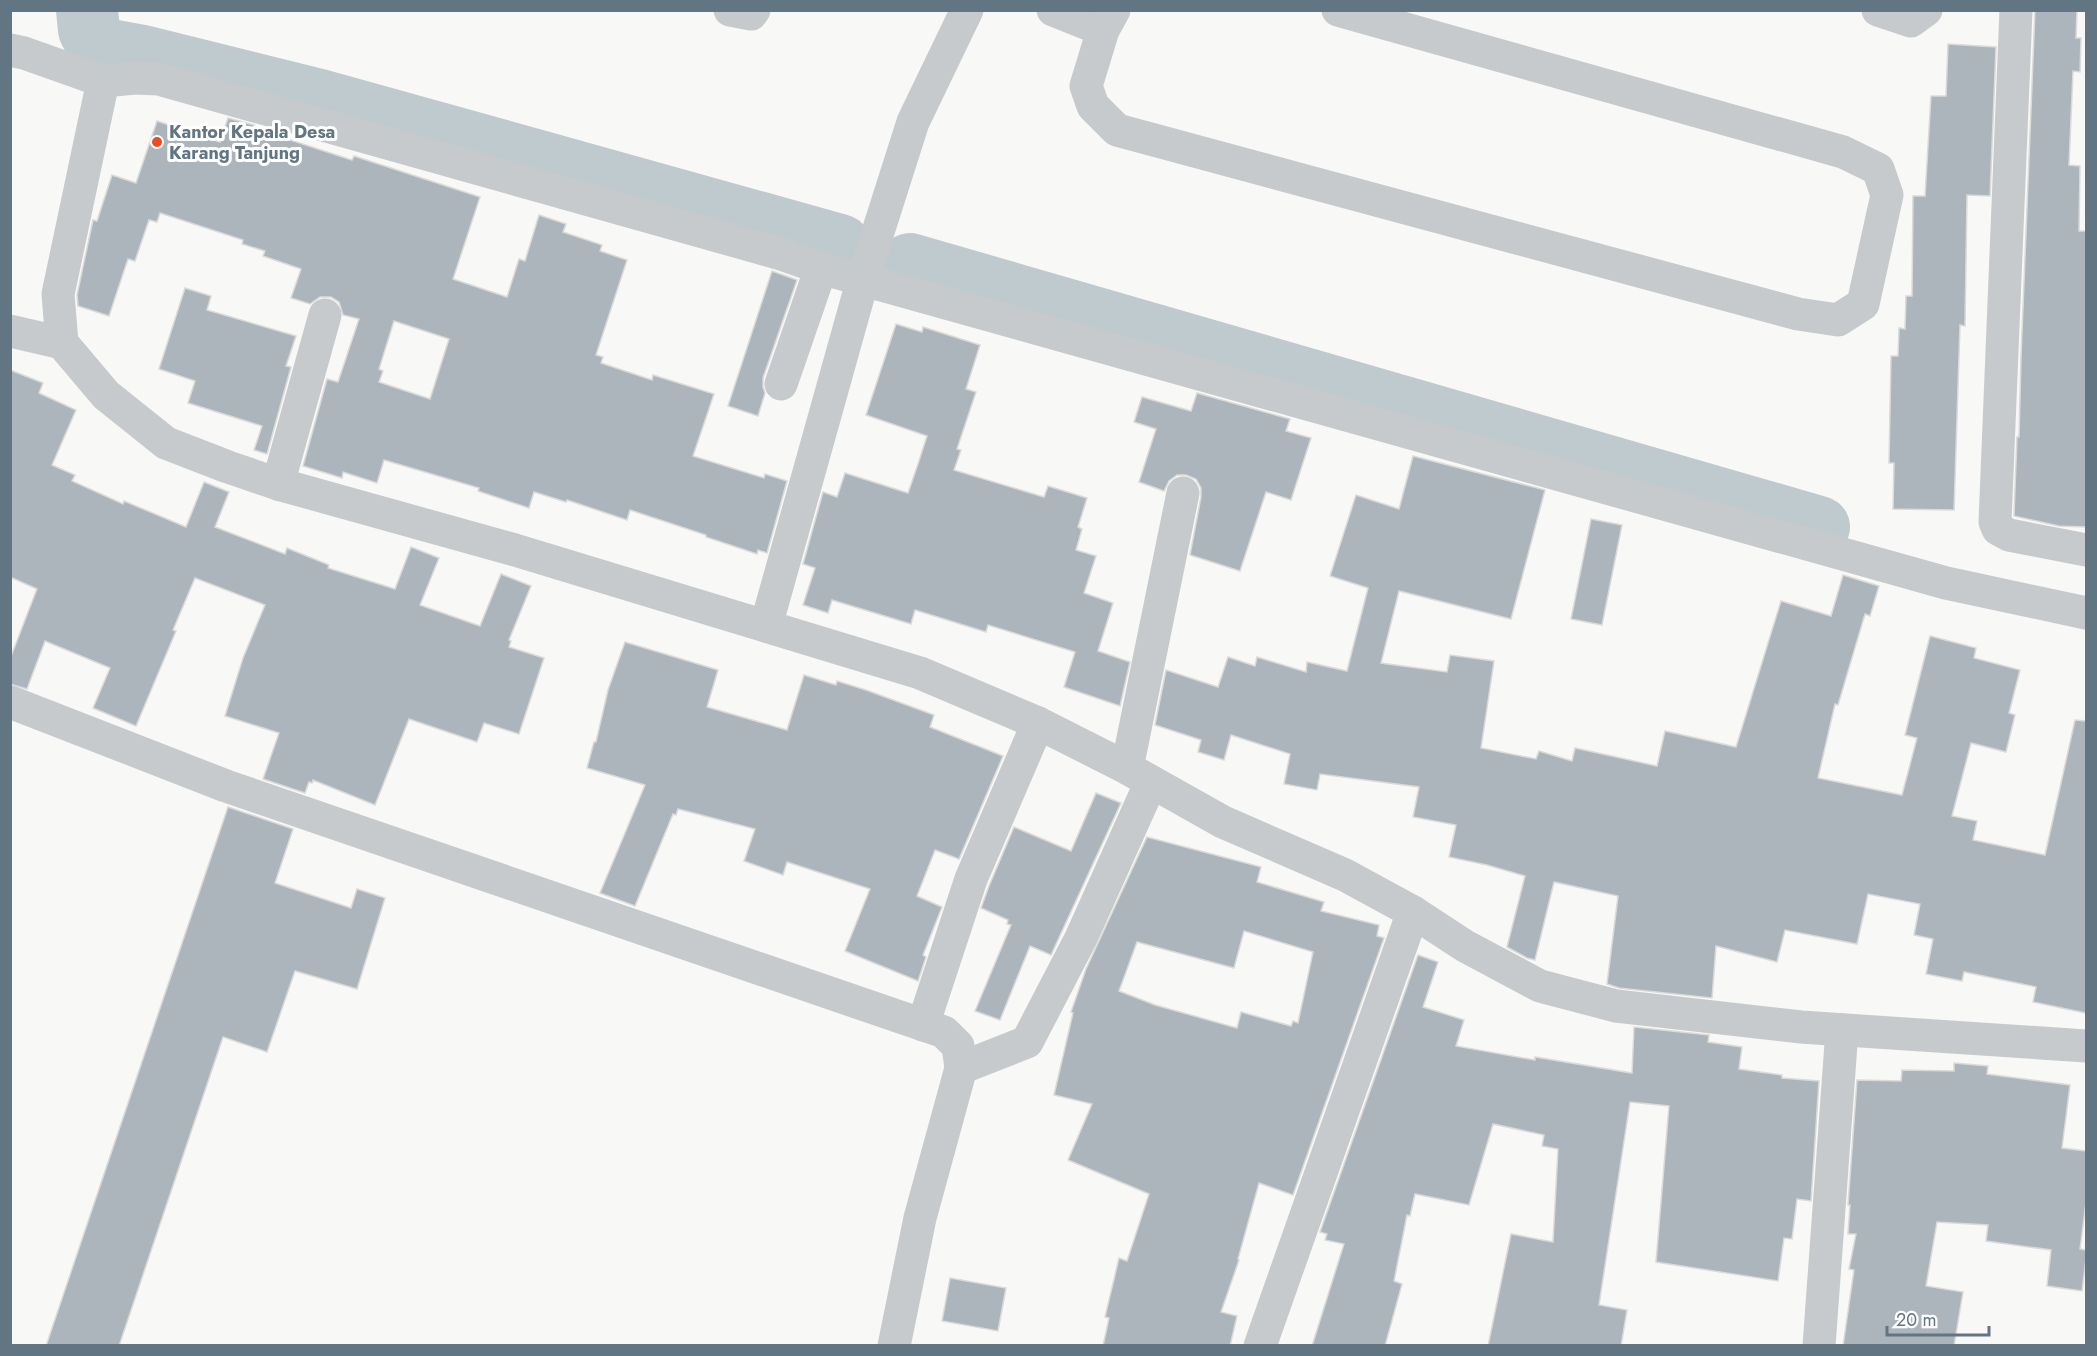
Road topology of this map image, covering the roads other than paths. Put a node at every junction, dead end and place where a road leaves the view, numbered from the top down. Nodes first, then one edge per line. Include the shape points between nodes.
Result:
1 (730, 10) edge
2 (754, 10) edge
3 (967, 10) edge
4 (1053, 10) edge
5 (1338, 10) edge
6 (1878, 10) edge
7 (1926, 10) edge
8 (2016, 10) edge
9 (1108, 20) edge
10 (10, 50) edge
11 (104, 81) junction
12 (821, 268) junction
13 (863, 279) junction
14 (325, 315) dead end
15 (10, 331) edge
16 (62, 343) junction
17 (780, 384) dead end
18 (278, 484) junction
19 (1183, 493) dead end
20 (2086, 550) edge
21 (2086, 614) edge
22 (766, 626) junction
23 (10, 702) edge
24 (1038, 723) junction
25 (1139, 775) junction
26 (1413, 912) junction
27 (923, 1025) junction
28 (1842, 1030) junction
29 (2086, 1046) edge
30 (961, 1068) junction
31 (894, 1346) edge
32 (1260, 1346) edge
33 (1819, 1346) edge

1 - 2 street via 751,14
3 - 13 street via 913,122
4 - 9 street
5 - 9 street via 1843,152 1878,170 1887,195 1863,304 1838,320 1798,314 1118,130 1093,106 1086,86
6 - 7 street via 1911,21
8 - 20 street via 1995,522 2008,535
10 - 11 street
11 - 12 street via 159,80
11 - 16 street via 58,294
12 - 13 street
12 - 17 street
13 - 21 street via 1946,583
13 - 22 street
14 - 18 street
15 - 16 street
16 - 18 street via 106,395 166,443
18 - 22 street
19 - 25 street
22 - 24 street via 920,673
23 - 27 street via 225,786
24 - 25 street
24 - 27 street via 971,879
25 - 26 street via 1223,822 1345,875
25 - 30 street via 1082,938 1027,1042
26 - 28 street via 1540,986 1583,998 1616,1006
26 - 32 street
27 - 30 street via 944,1032 958,1046
28 - 29 street
28 - 33 street
30 - 31 street via 920,1218

